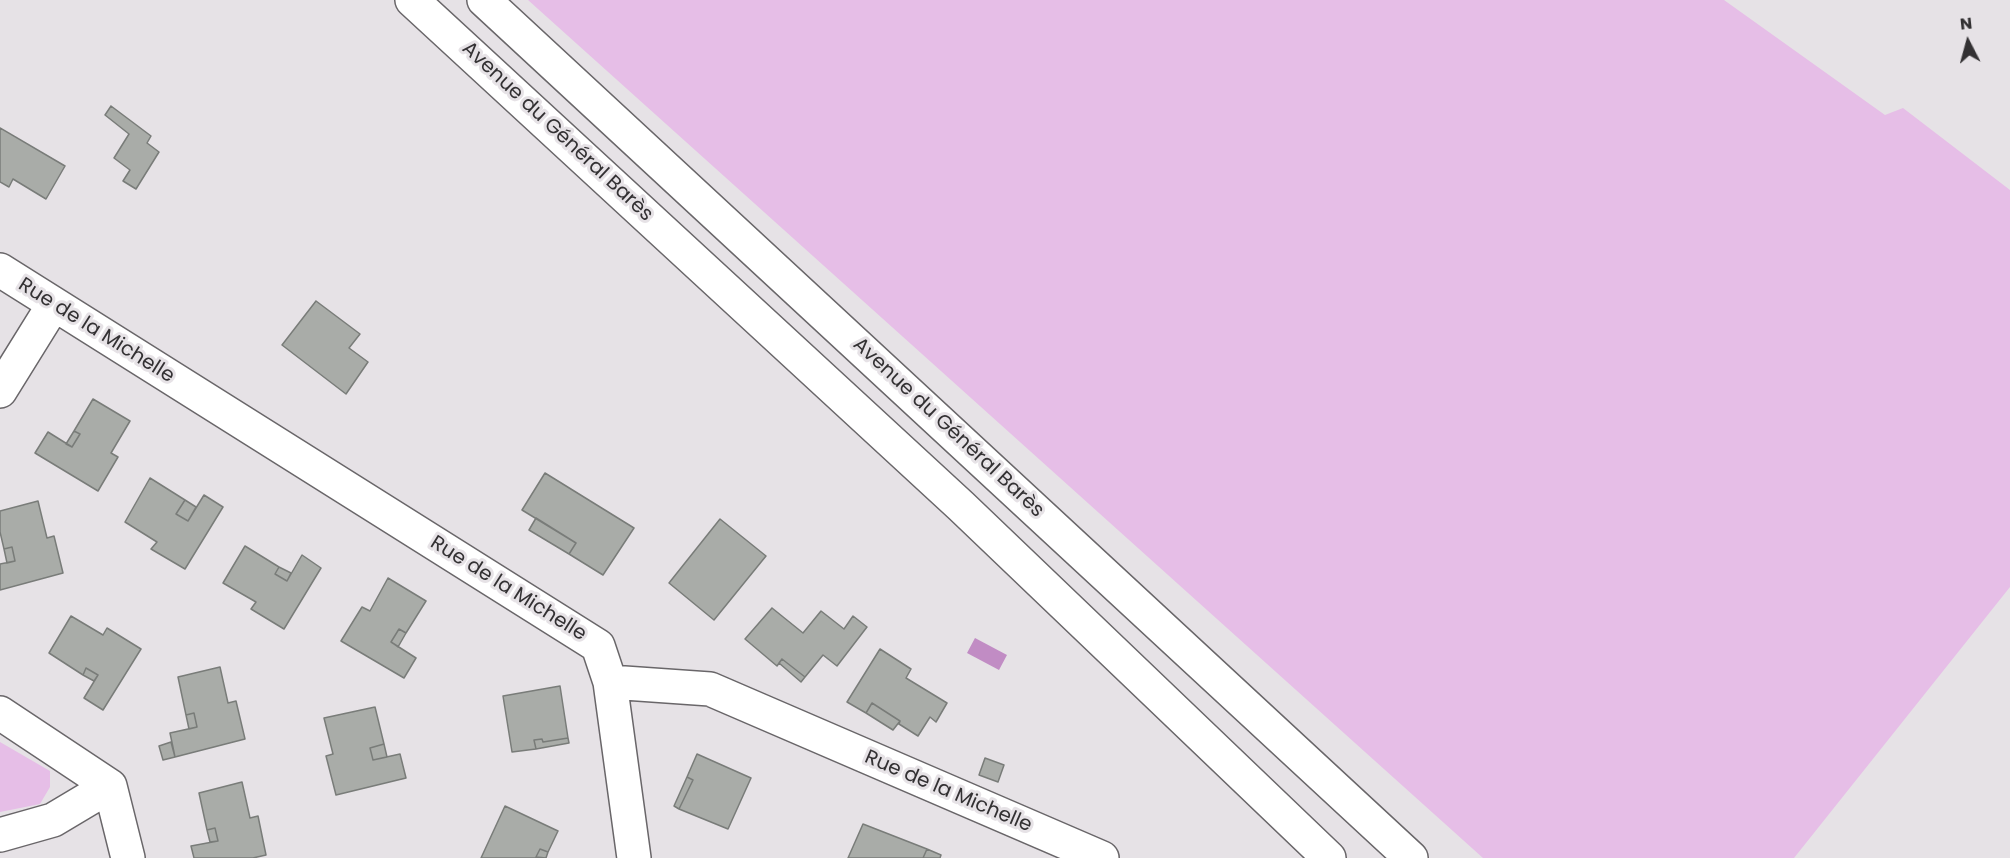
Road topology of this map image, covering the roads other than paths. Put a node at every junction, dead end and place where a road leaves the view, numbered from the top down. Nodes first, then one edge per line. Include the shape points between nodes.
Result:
1 (412, 0) edge
2 (484, 0) edge
3 (0, 270) edge
4 (54, 304) junction
5 (0, 391) edge
6 (610, 682) junction
7 (0, 713) edge
8 (110, 786) junction
9 (0, 836) edge
10 (128, 858) edge
11 (634, 858) edge
12 (1102, 858) edge
13 (1329, 858) edge
14 (1411, 858) edge

1 - 13 main road, Avenue du Général Barès via 961,506
2 - 14 main road, Avenue du Général Barès
3 - 4 main road, Rue de la Michelle
4 - 5 main road
4 - 6 main road, Rue de la Michelle via 598,646
6 - 11 main road
6 - 12 main road, Rue de la Michelle via 710,689
7 - 8 main road
8 - 9 main road via 53,820
8 - 10 main road

